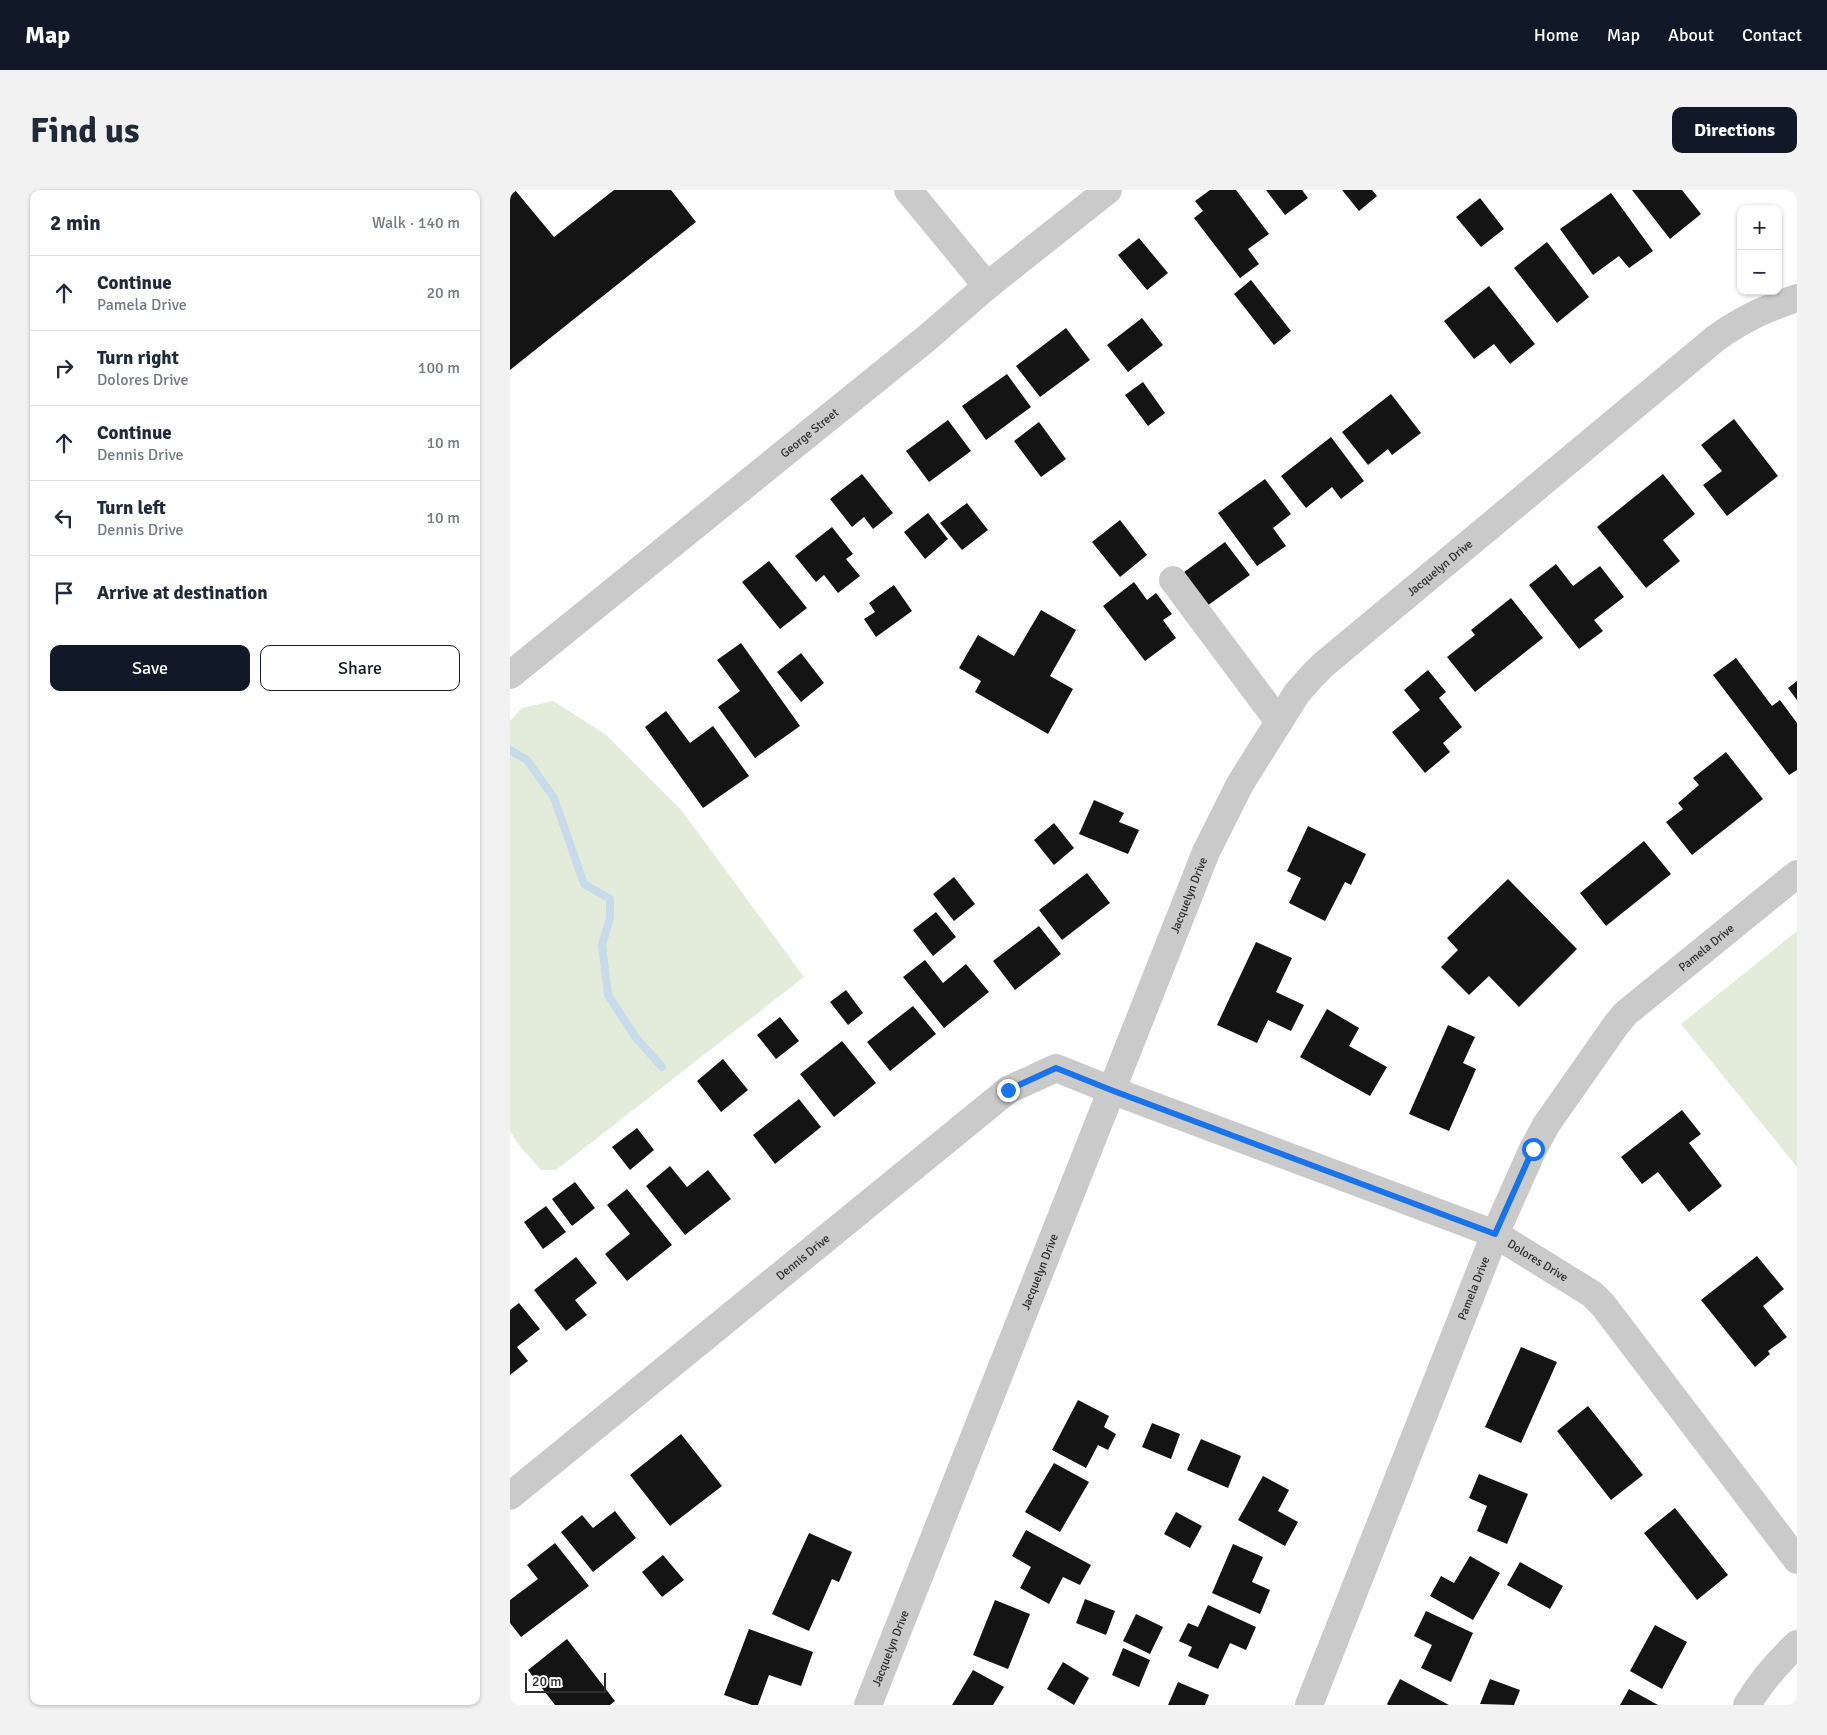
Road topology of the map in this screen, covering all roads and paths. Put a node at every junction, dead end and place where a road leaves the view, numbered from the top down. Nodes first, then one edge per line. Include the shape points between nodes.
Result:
1 (908, 190) edge
2 (1108, 190) edge
3 (987, 286) junction
4 (1797, 298) edge
5 (1172, 580) dead end
6 (510, 674) edge
7 (1279, 722) junction
8 (1797, 874) edge
9 (1111, 1090) junction
10 (1495, 1234) junction
11 (510, 1496) edge
12 (1797, 1560) edge
13 (1797, 1644) edge
14 (868, 1705) edge
15 (1309, 1705) edge
16 (1747, 1705) edge

1 - 3 street
2 - 3 street, George Street
3 - 6 street, George Street
4 - 7 street, Jacquelyn Drive via 1759,311 1716,338 1313,675
5 - 7 street
7 - 9 street, Jacquelyn Drive via 1240,784 1206,852
8 - 10 street, Pamela Drive via 1616,1024 1546,1125
9 - 10 street, Dolores Drive
9 - 11 street, Dennis Drive via 1056,1068 1008,1090
9 - 14 street, Jacquelyn Drive
10 - 12 street, Dolores Drive via 1592,1294 1603,1305
10 - 15 street, Pamela Drive
13 - 16 street via 1761,1683

